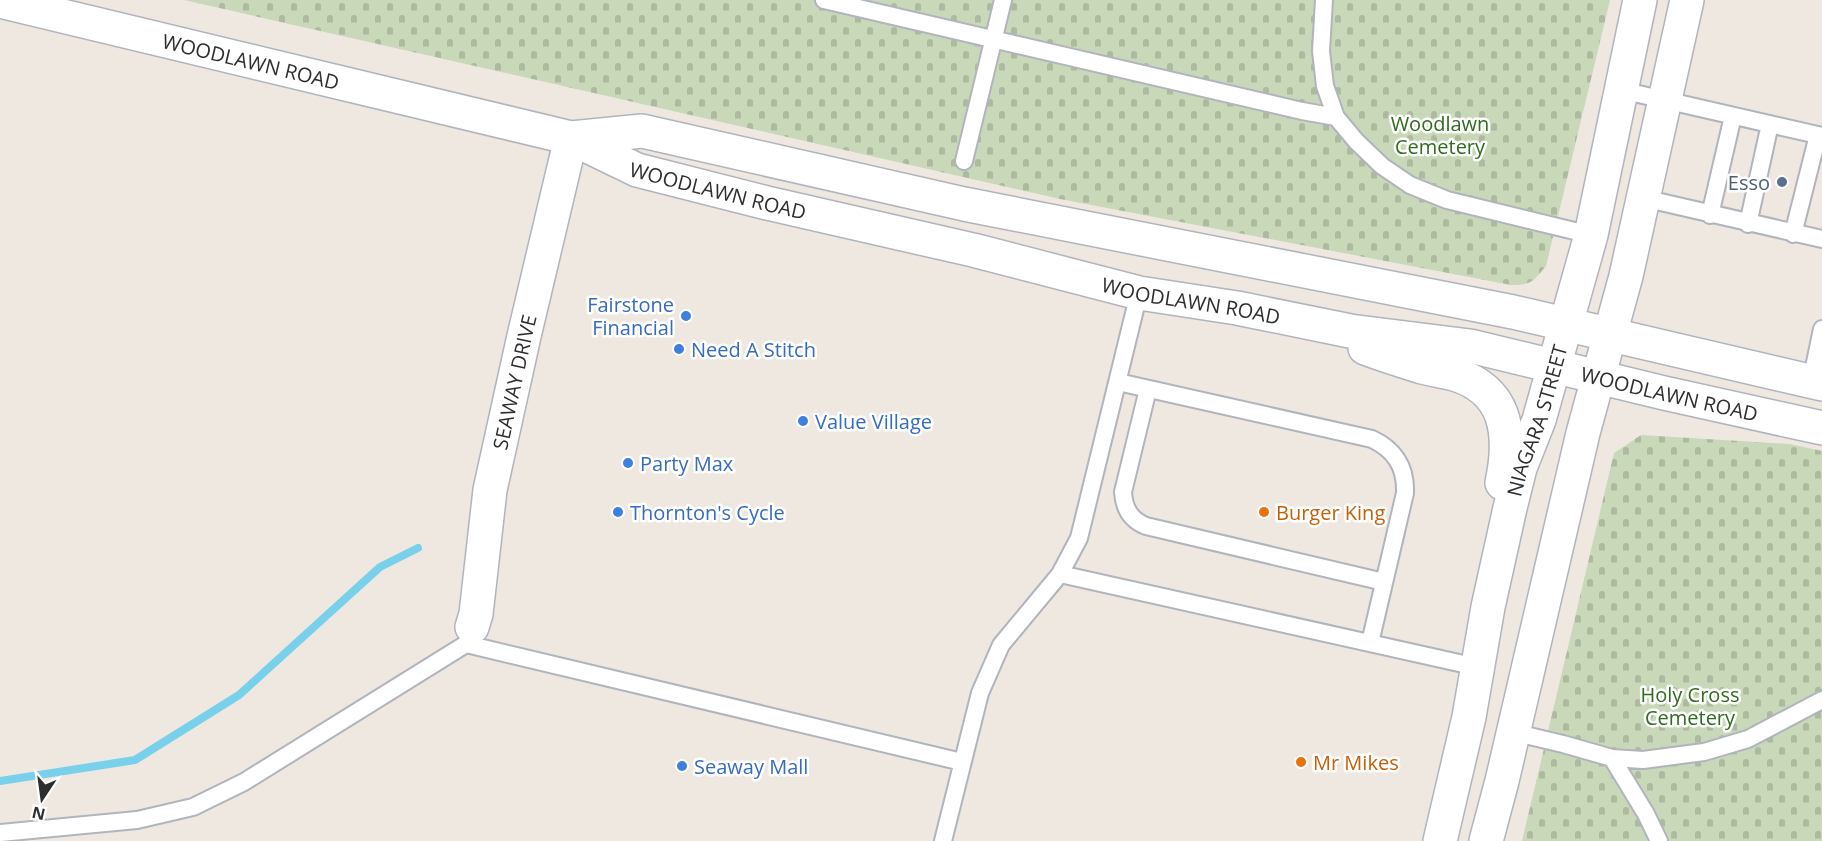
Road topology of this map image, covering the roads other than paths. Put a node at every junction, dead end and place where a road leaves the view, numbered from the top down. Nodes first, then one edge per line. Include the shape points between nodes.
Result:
1 (824, 0) edge
2 (1003, 0) edge
3 (1324, 0) edge
4 (1640, 0) edge
5 (1688, 0) edge
6 (0, 1) edge
7 (994, 41) junction
8 (1622, 90) junction
9 (1666, 100) junction
10 (1733, 116) junction
11 (1336, 117) junction
12 (1770, 123) junction
13 (1820, 135) edge
14 (571, 138) junction
15 (964, 161) dead end
16 (1643, 198) junction
17 (1710, 214) junction
18 (1748, 224) junction
19 (1793, 234) junction
20 (1592, 235) junction
21 (1822, 239) edge
22 (1139, 293) junction
23 (1237, 308) junction
24 (1567, 325) junction
25 (1822, 329) edge
26 (1610, 336) junction
27 (1555, 366) junction
28 (1598, 376) junction
29 (1118, 382) junction
30 (1816, 383) edge
31 (1148, 389) junction
32 (1822, 428) edge
33 (1060, 574) junction
34 (1384, 582) junction
35 (1488, 607) junction
36 (469, 636) junction
37 (1370, 643) junction
38 (1477, 667) junction
39 (1822, 700) edge
40 (1512, 732) junction
41 (1612, 758) junction
42 (962, 762) junction
43 (0, 833) edge
44 (56, 834) edge
45 (943, 841) edge
46 (1440, 841) edge
47 (1486, 841) edge
48 (1659, 841) edge

1 - 7 lane
2 - 7 lane
3 - 11 lane via 1321,66
4 - 8 main road, NIAGARA STREET
5 - 9 main road
6 - 14 main road, WOODLAWN ROAD via 86,16
7 - 11 lane
7 - 15 lane
8 - 9 lane
8 - 20 main road, NIAGARA STREET
9 - 10 lane
9 - 16 main road
10 - 12 lane
10 - 17 lane
11 - 20 lane via 1382,166 1410,185 1447,200
12 - 13 lane
12 - 18 lane
13 - 19 lane
14 - 22 main road, WOODLAWN ROAD via 637,170
14 - 24 main road, WOODLAWN ROAD via 642,131 964,204
14 - 36 main road, SEAWAY DRIVE via 490,490 476,614
16 - 17 lane
16 - 26 main road
17 - 18 lane
18 - 19 lane
19 - 21 lane
20 - 24 main road, NIAGARA STREET
22 - 23 main road, WOODLAWN ROAD
22 - 29 lane
23 - 27 main road, WOODLAWN ROAD via 1350,331 1470,346
23 - 35 main road via 1455,374 1490,395 1501,411 1507,448 1490,542
24 - 26 main road, WOODLAWN ROAD
24 - 27 main road, NIAGARA STREET
25 - 30 lane
26 - 28 main road
26 - 30 main road, WOODLAWN ROAD
27 - 28 main road, WOODLAWN ROAD
27 - 35 main road, NIAGARA STREET via 1520,468
28 - 32 main road, WOODLAWN ROAD
28 - 40 main road
29 - 31 lane
29 - 33 lane via 1084,522
31 - 34 lane via 1372,439 1387,447 1400,464 1405,484
31 - 34 lane via 1123,492 1125,506 1134,519 1146,526
33 - 37 lane
33 - 42 lane via 1001,645 980,693
34 - 37 lane
35 - 38 main road, NIAGARA STREET
36 - 42 lane
36 - 44 lane via 251,777 193,807
37 - 38 lane
38 - 46 main road, NIAGARA STREET via 1470,717
39 - 41 lane via 1748,738 1704,752 1643,760
40 - 41 lane
40 - 47 main road
41 - 48 lane
42 - 45 lane
43 - 44 lane

